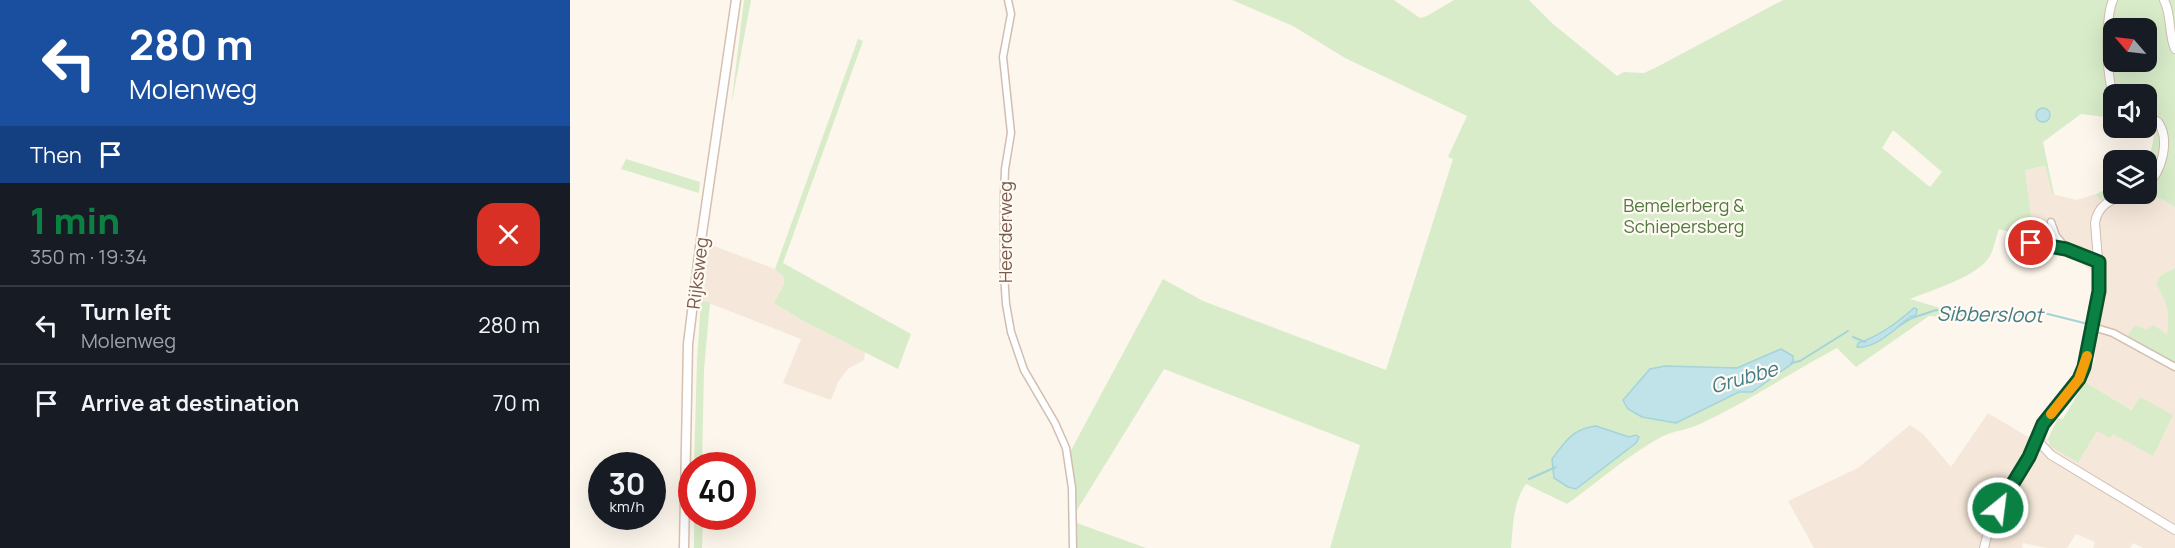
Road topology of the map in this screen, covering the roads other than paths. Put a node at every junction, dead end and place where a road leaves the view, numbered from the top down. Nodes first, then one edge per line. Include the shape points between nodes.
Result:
1 (736, 0) edge
2 (1008, 0) edge
3 (2113, 0) edge
4 (2164, 0) edge
5 (2175, 49) edge
6 (2110, 84) edge
7 (2157, 121) edge
8 (2157, 171) edge
9 (2105, 204) edge
10 (2051, 222) dead end
11 (2031, 243) dead end
12 (2066, 249) junction
13 (2099, 262) junction
14 (2093, 327) junction
15 (2175, 367) edge
16 (2037, 440) junction
17 (2051, 455) junction
18 (2029, 457) junction
19 (2175, 530) edge
20 (684, 548) edge
21 (1072, 548) edge
22 (1984, 548) edge

1 - 20 main road, Rijksweg via 688,344
2 - 21 street, Heerderweg via 1011,14 1003,57 1011,133 1004,197 1007,313 1024,370 1068,453
3 - 6 street via 2109,15
4 - 5 street
7 - 8 street via 2164,138
9 - 13 street via 2095,223
10 - 12 street
11 - 12 street
12 - 13 street
13 - 14 street
14 - 15 street via 2113,333
14 - 16 street via 2082,373 2045,421
16 - 17 street
16 - 18 street
17 - 18 street
17 - 19 street
18 - 22 street via 1998,508

